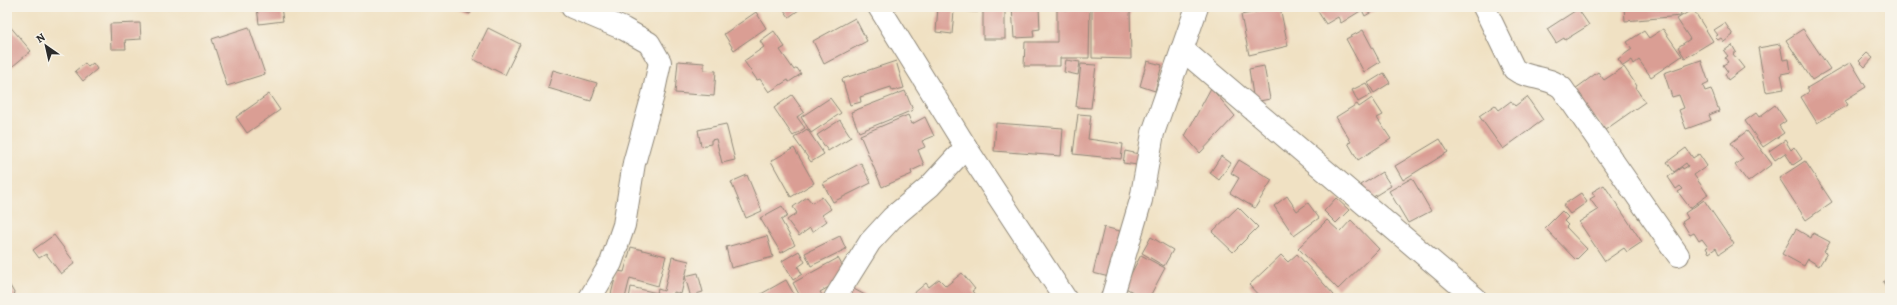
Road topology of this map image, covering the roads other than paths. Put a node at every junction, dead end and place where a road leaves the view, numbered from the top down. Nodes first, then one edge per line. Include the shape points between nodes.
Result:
1 (572, 7) edge
2 (879, 7) edge
3 (1197, 7) edge
4 (1484, 7) edge
5 (1182, 49) junction
6 (966, 148) junction
7 (1678, 255) dead end
8 (590, 298) edge
9 (835, 298) edge
10 (1065, 298) edge
11 (1112, 298) edge
12 (1474, 298) edge

1 - 8 street via 624,29 649,43 660,62 634,163 624,225 611,263
2 - 6 street
3 - 5 street
4 - 7 street via 1514,69 1519,73 1550,79 1562,88
5 - 11 street via 1153,133 1141,200
5 - 12 street
6 - 9 street via 870,242
6 - 10 street

